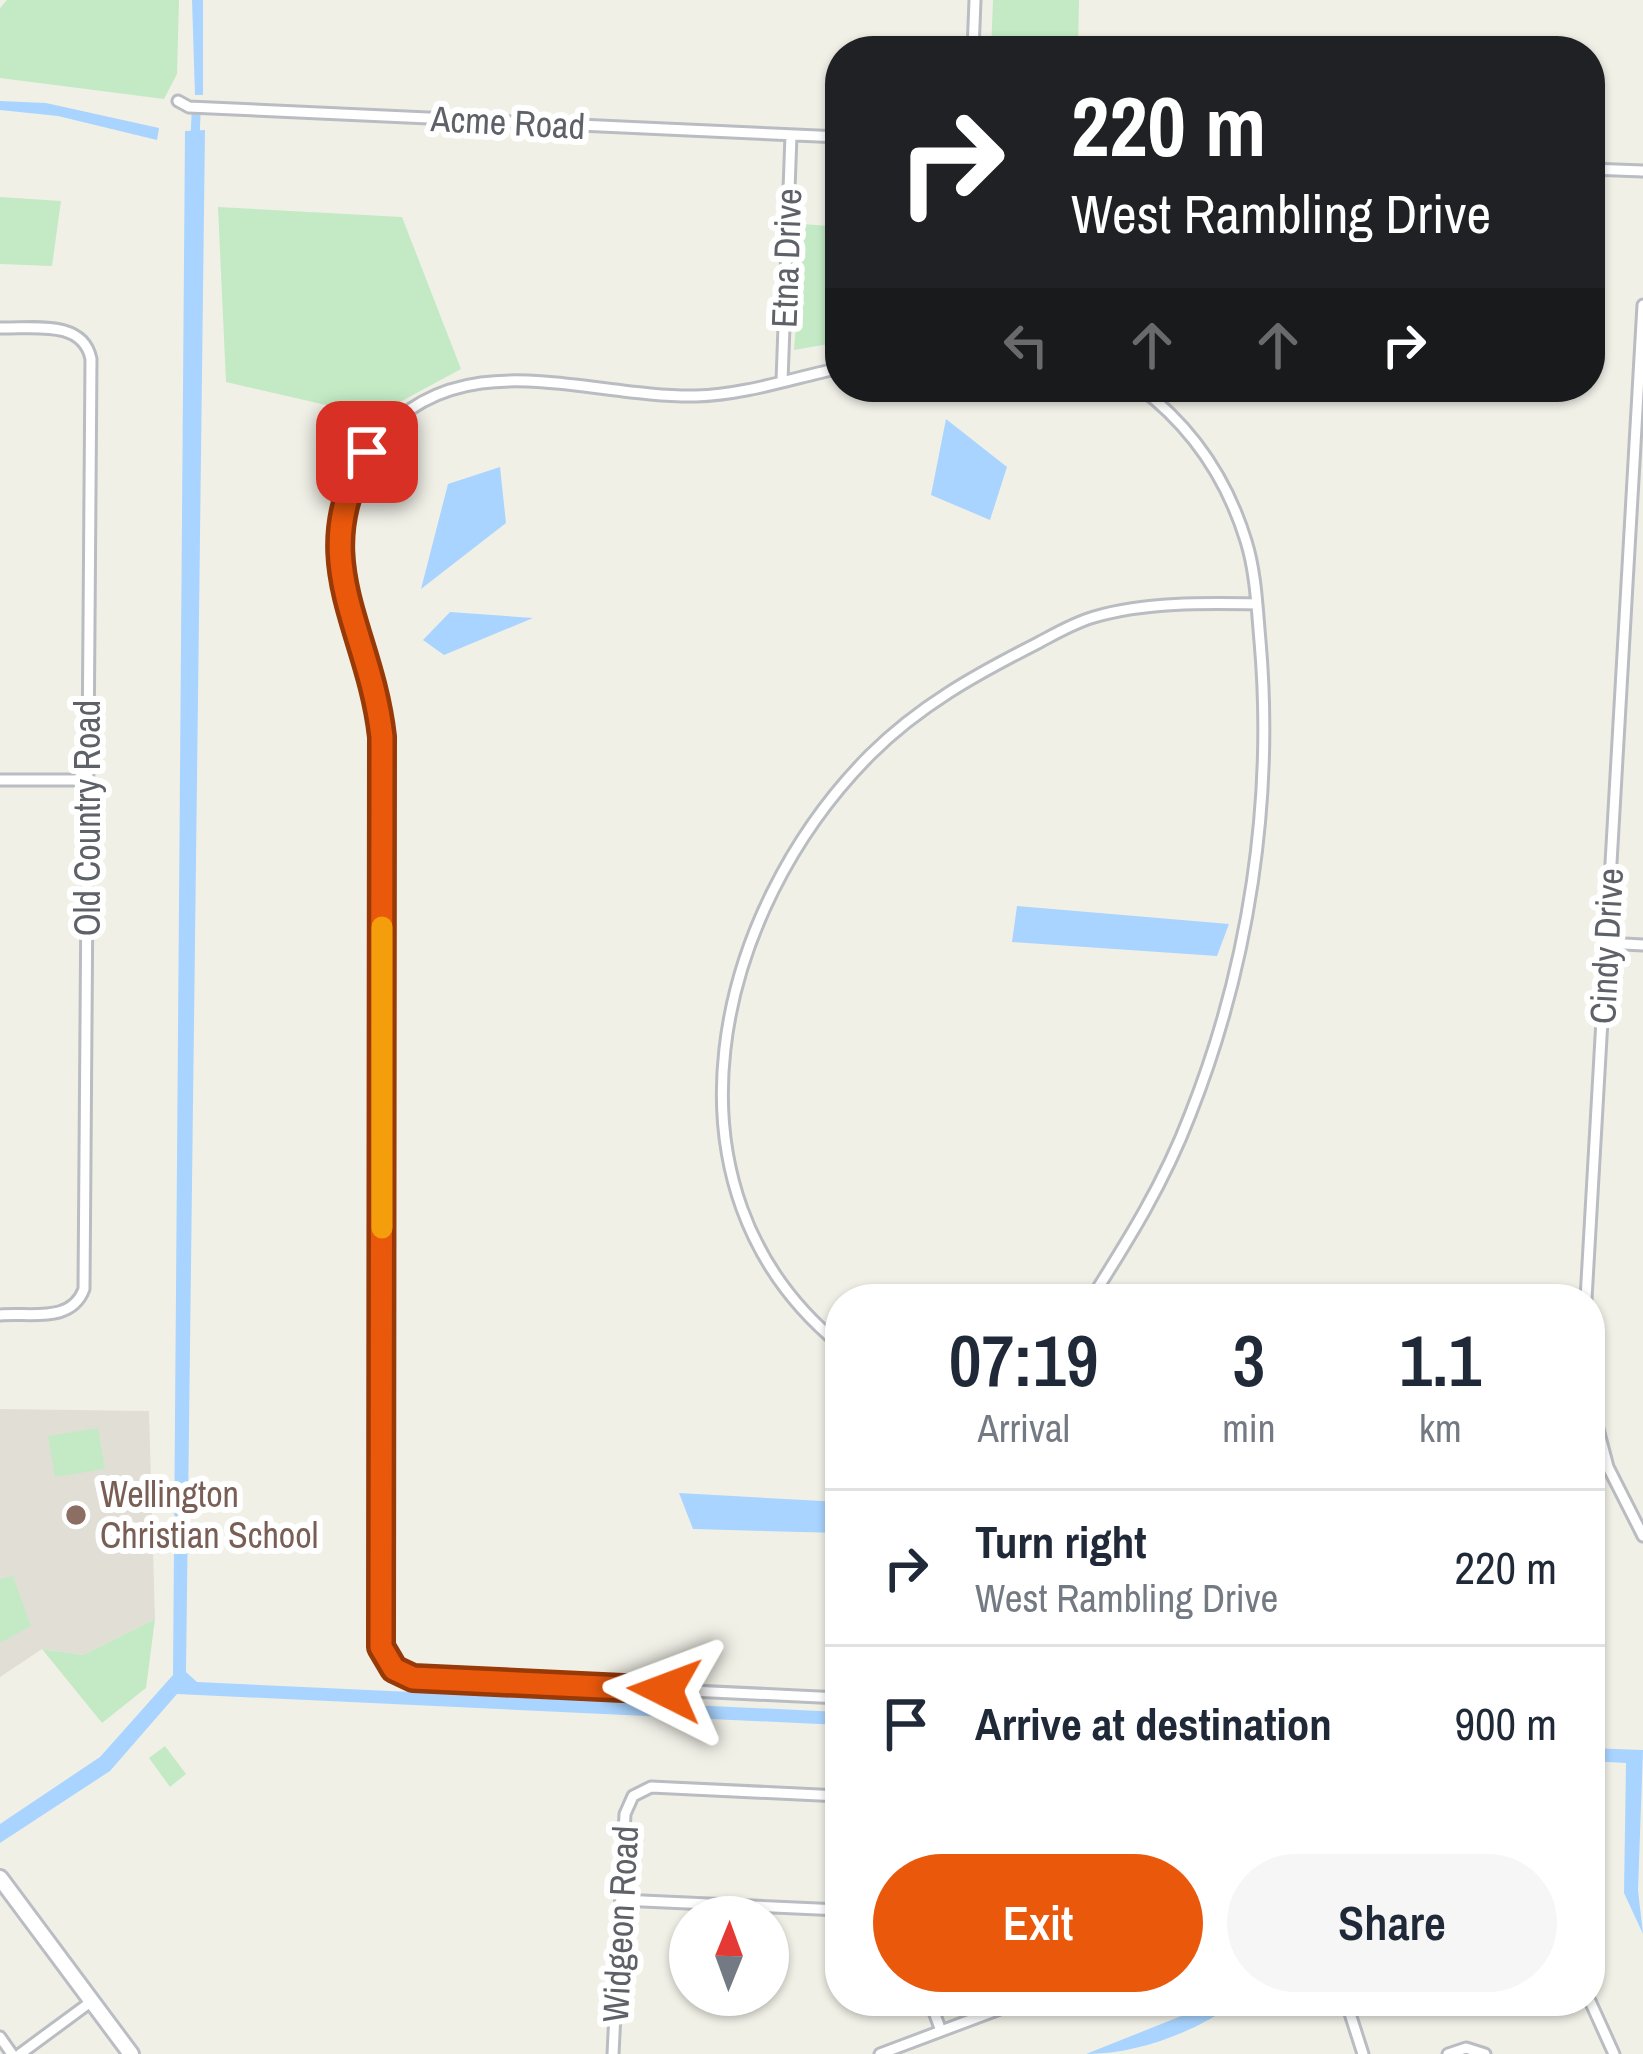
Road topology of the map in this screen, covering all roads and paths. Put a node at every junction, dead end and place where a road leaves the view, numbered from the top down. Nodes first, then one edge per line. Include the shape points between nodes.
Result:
1 (975, 0) edge
2 (974, 36) edge
3 (178, 101) dead end
4 (791, 135) junction
5 (825, 136) edge
6 (1605, 170) edge
7 (1643, 171) edge
8 (1643, 305) edge
9 (0, 328) edge
10 (825, 371) edge
11 (782, 381) junction
12 (1155, 402) edge
13 (1257, 604) junction
14 (0, 779) edge
15 (88, 780) junction
16 (1606, 943) junction
17 (1643, 945) edge
18 (1101, 1284) edge
19 (1587, 1284) edge
20 (0, 1315) edge
21 (825, 1330) edge
22 (1605, 1456) edge
23 (1643, 1536) edge
24 (825, 1697) edge
25 (825, 1795) edge
26 (0, 1878) edge
27 (621, 1900) junction
28 (669, 1904) edge
29 (789, 1908) edge
30 (825, 1909) edge
31 (92, 2001) junction
32 (936, 2016) edge
33 (981, 2016) edge
34 (1351, 2016) edge
35 (1597, 2016) edge
36 (941, 2031) junction
37 (0, 2037) edge
38 (16, 2054) edge
39 (130, 2054) edge
40 (614, 2054) edge
41 (880, 2054) edge
42 (1363, 2054) edge
43 (1448, 2054) edge
44 (1485, 2054) edge
45 (1614, 2054) edge

1 - 2 street
3 - 4 street, Acme Road
4 - 5 street, Acme Road
4 - 11 street, Etna Drive
6 - 7 street
8 - 16 street, Cindy Drive
9 - 15 street, Old Country Road via 67,331 90,352
10 - 11 street
11 - 24 street via 695,396 522,379 471,382 430,397 367,452 347,490 338,565 382,737 380,1632 389,1664 413,1678
12 - 13 street via 1215,472 1248,545
13 - 18 street via 1260,814 1232,985 1173,1157
13 - 21 street via 1094,617 976,674 872,754 788,861 731,1004 725,1131 747,1223
14 - 15 street
15 - 20 street, Old Country Road via 84,1289 62,1312
16 - 17 street
16 - 19 street, Cindy Drive
22 - 23 street
25 - 27 street, Widgeon Road via 651,1787 633,1796
26 - 31 street
27 - 28 street
27 - 40 street, Widgeon Road
29 - 30 street
31 - 38 street
31 - 39 street
32 - 36 street
33 - 36 street
34 - 42 street
35 - 45 street
36 - 41 street
37 - 38 street
43 - 44 street

